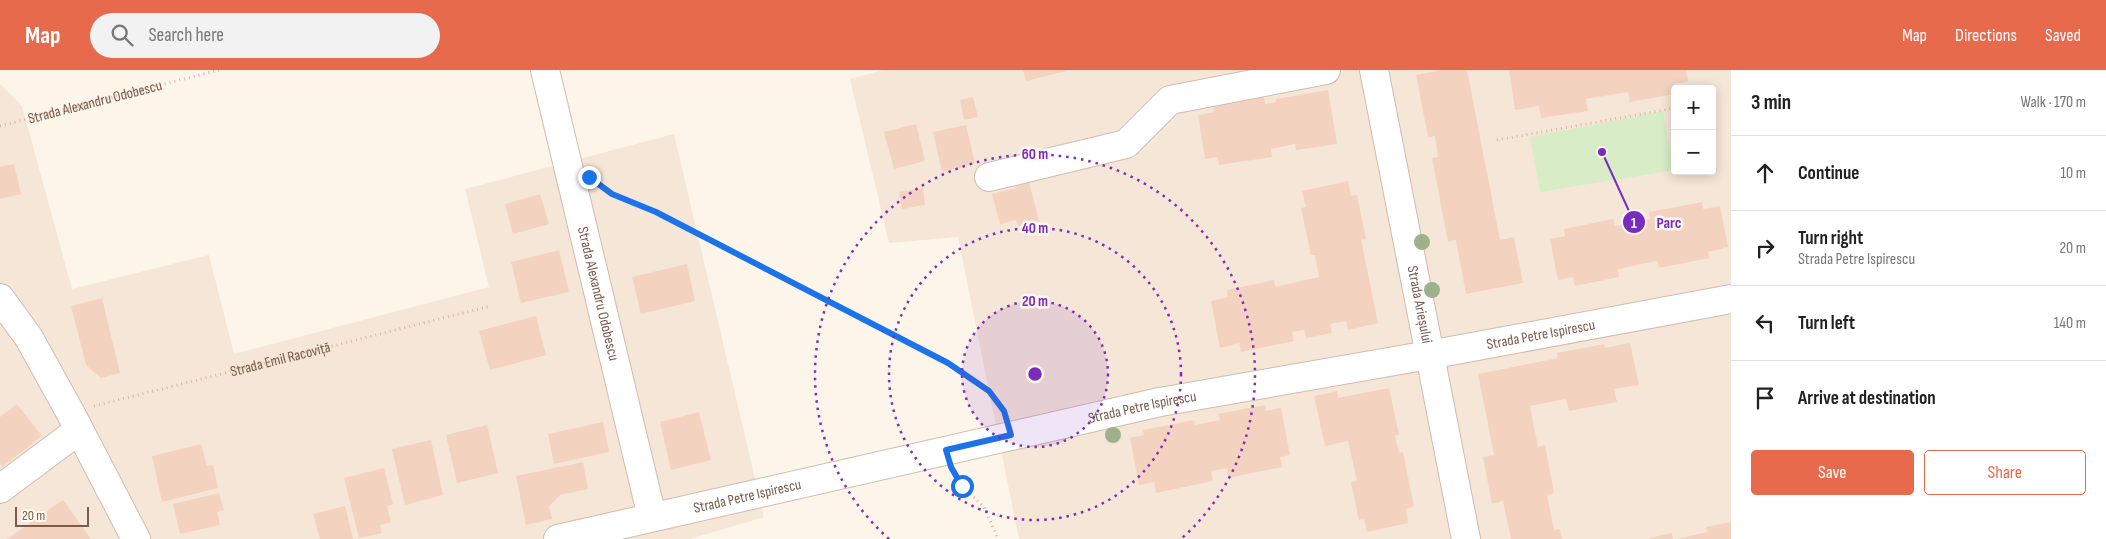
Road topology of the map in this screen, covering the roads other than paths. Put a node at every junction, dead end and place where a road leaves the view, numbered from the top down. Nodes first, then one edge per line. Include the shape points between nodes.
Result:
1 (545, 70) edge
2 (1326, 70) edge
3 (1374, 70) edge
4 (989, 177) dead end
5 (0, 298) edge
6 (1731, 299) edge
7 (1430, 355) junction
8 (75, 421) junction
9 (0, 489) edge
10 (652, 517) junction
11 (136, 539) edge
12 (558, 539) edge
13 (1466, 539) edge

1 - 10 street, Strada Alexandru Odobescu
2 - 4 street via 1170,100 1126,144
3 - 7 street, Strada Arieșului
5 - 8 street via 29,338
6 - 7 street, Strada Petre Ispirescu
7 - 10 street, Strada Petre Ispirescu via 1160,402
7 - 13 street, Strada Arieșului
8 - 9 street
8 - 11 street
10 - 12 street, Strada Petre Ispirescu

